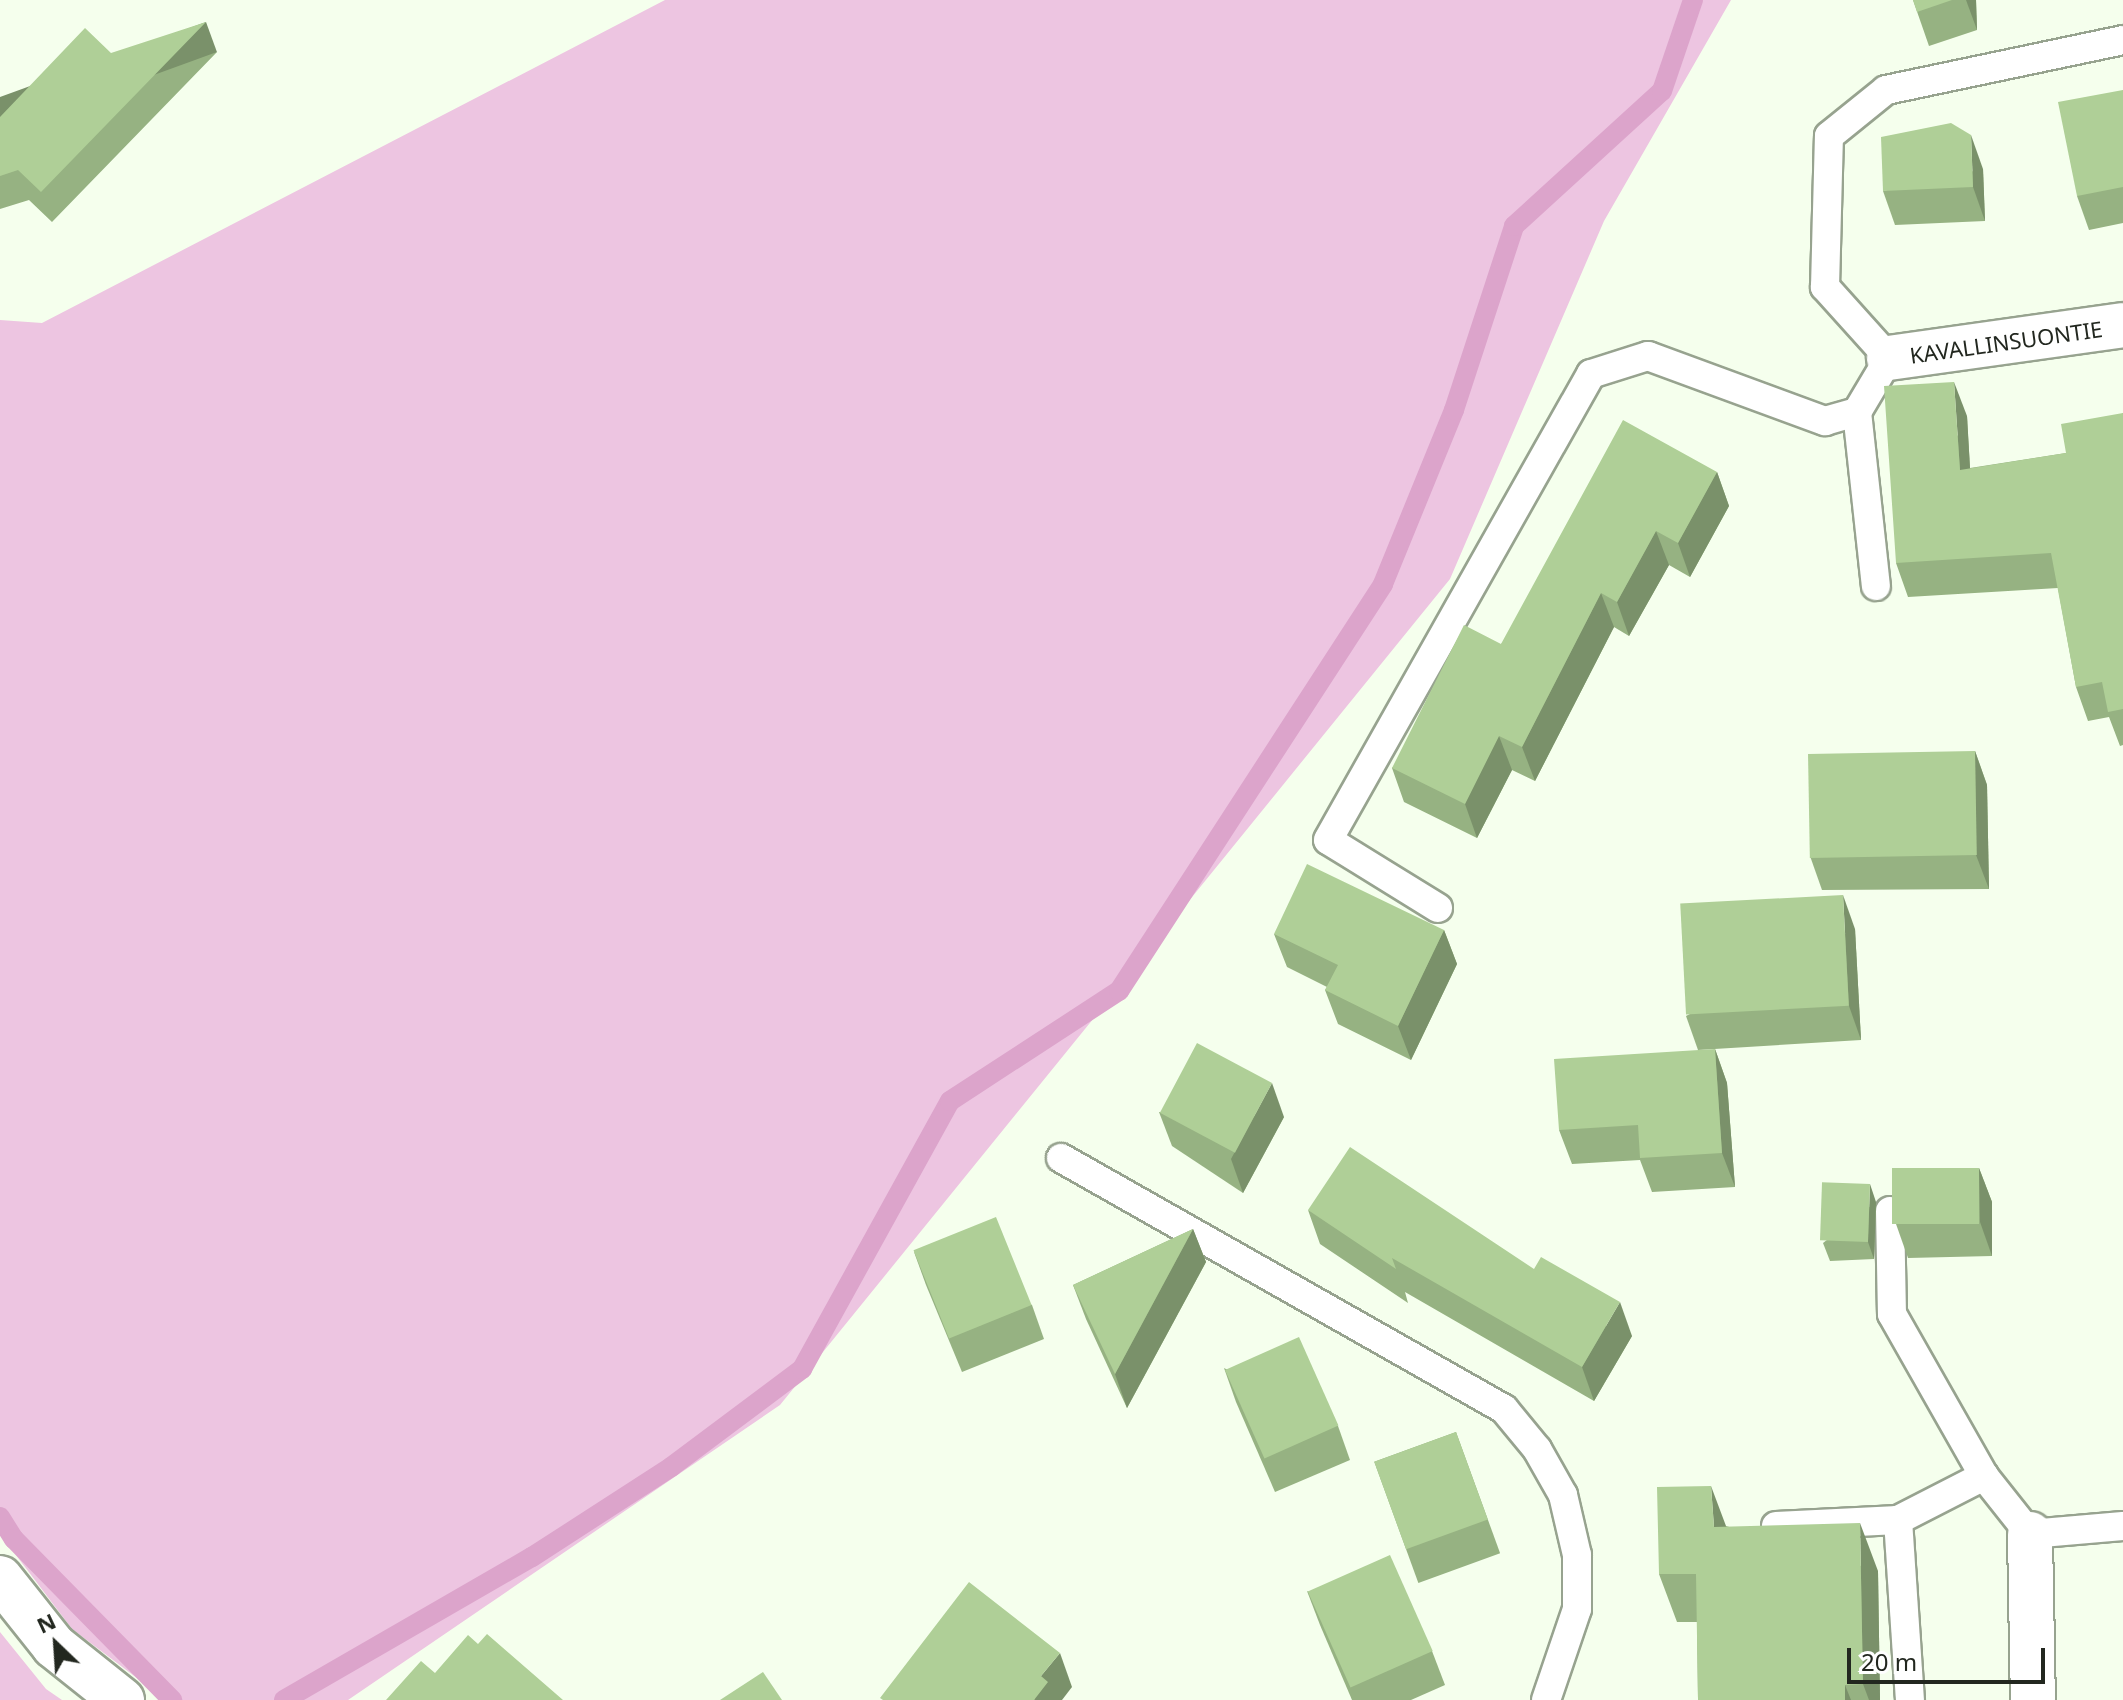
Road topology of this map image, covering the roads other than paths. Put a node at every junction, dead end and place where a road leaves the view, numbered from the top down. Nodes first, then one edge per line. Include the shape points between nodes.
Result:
1 (2123, 40) edge
2 (2123, 325) edge
3 (1889, 358) junction
4 (1857, 412) junction
5 (1876, 586) dead end
6 (1438, 908) dead end
7 (1061, 1158) dead end
8 (1890, 1211) edge
9 (1984, 1476) junction
10 (1898, 1520) junction
11 (2123, 1526) edge
12 (1744, 1528) edge
13 (2030, 1534) junction
14 (0, 1578) edge
15 (122, 1700) edge
16 (1546, 1700) edge
17 (1910, 1700) edge
18 (2033, 1700) edge

1 - 3 lane via 1886,90 1829,136 1825,287
2 - 3 street, KAVALLINSUONTIE
3 - 4 lane
4 - 5 lane
4 - 6 lane via 1825,421 1648,356 1591,374 1328,840
7 - 16 lane via 1504,1409 1537,1449 1563,1495 1577,1555 1577,1609
8 - 9 lane via 1892,1314
9 - 10 lane
9 - 13 lane
10 - 12 lane
10 - 17 lane
11 - 13 lane
13 - 18 street
14 - 15 street via 54,1646

